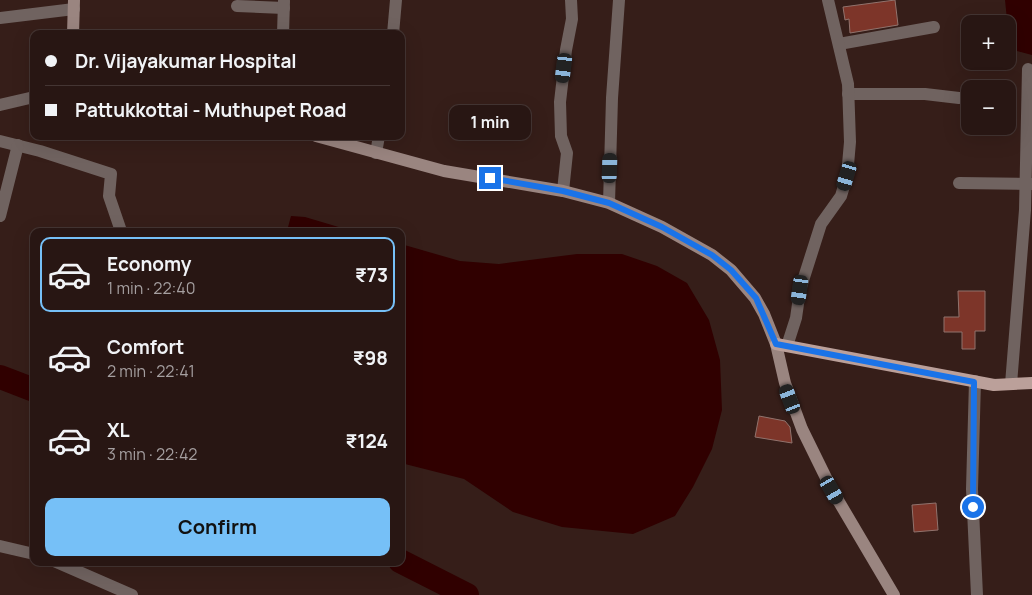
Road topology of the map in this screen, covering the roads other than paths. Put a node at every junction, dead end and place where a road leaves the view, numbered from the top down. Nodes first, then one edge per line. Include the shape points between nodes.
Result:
1 (396, 0) edge
2 (571, 0) edge
3 (619, 0) edge
4 (828, 0) edge
5 (74, 4) edge
6 (263, 4) edge
7 (284, 4) edge
8 (238, 6) dead end
9 (0, 18) edge
10 (934, 28) dead end
11 (73, 30) edge
12 (283, 30) edge
13 (393, 30) edge
14 (839, 44) junction
15 (1028, 68) dead end
16 (848, 94) junction
17 (30, 98) edge
18 (959, 98) dead end
19 (0, 105) edge
20 (330, 140) edge
21 (379, 140) edge
22 (0, 141) edge
23 (18, 146) junction
24 (376, 153) junction
25 (959, 183) dead end
26 (1029, 184) edge
27 (563, 191) junction
28 (609, 203) junction
29 (0, 216) edge
30 (120, 228) edge
31 (782, 345) junction
32 (974, 382) junction
33 (1032, 383) edge
34 (1011, 384) junction
35 (0, 546) edge
36 (30, 553) edge
37 (65, 566) edge
38 (132, 595) edge
39 (894, 595) edge
40 (977, 595) edge

1 - 13 street
2 - 27 street via 572,19 560,102 561,136 567,153
3 - 28 street
4 - 14 street
5 - 9 street
5 - 11 main road
6 - 7 street
6 - 8 street
7 - 12 street
10 - 14 street
14 - 16 street
15 - 26 street
16 - 18 street via 926,94
16 - 31 street via 850,142 847,176 841,196 821,224 800,290 796,318
17 - 19 street
20 - 24 main road
21 - 24 street
22 - 23 street
23 - 29 street
23 - 30 street via 111,174 109,196
24 - 27 main road via 444,171
25 - 26 street
26 - 34 street
27 - 28 main road
28 - 31 main road via 662,227 712,255 731,270 756,298
31 - 32 main road
31 - 39 main road via 785,383 802,429 832,490
32 - 34 main road
32 - 40 street via 972,489
33 - 34 main road
35 - 36 street
37 - 38 street

